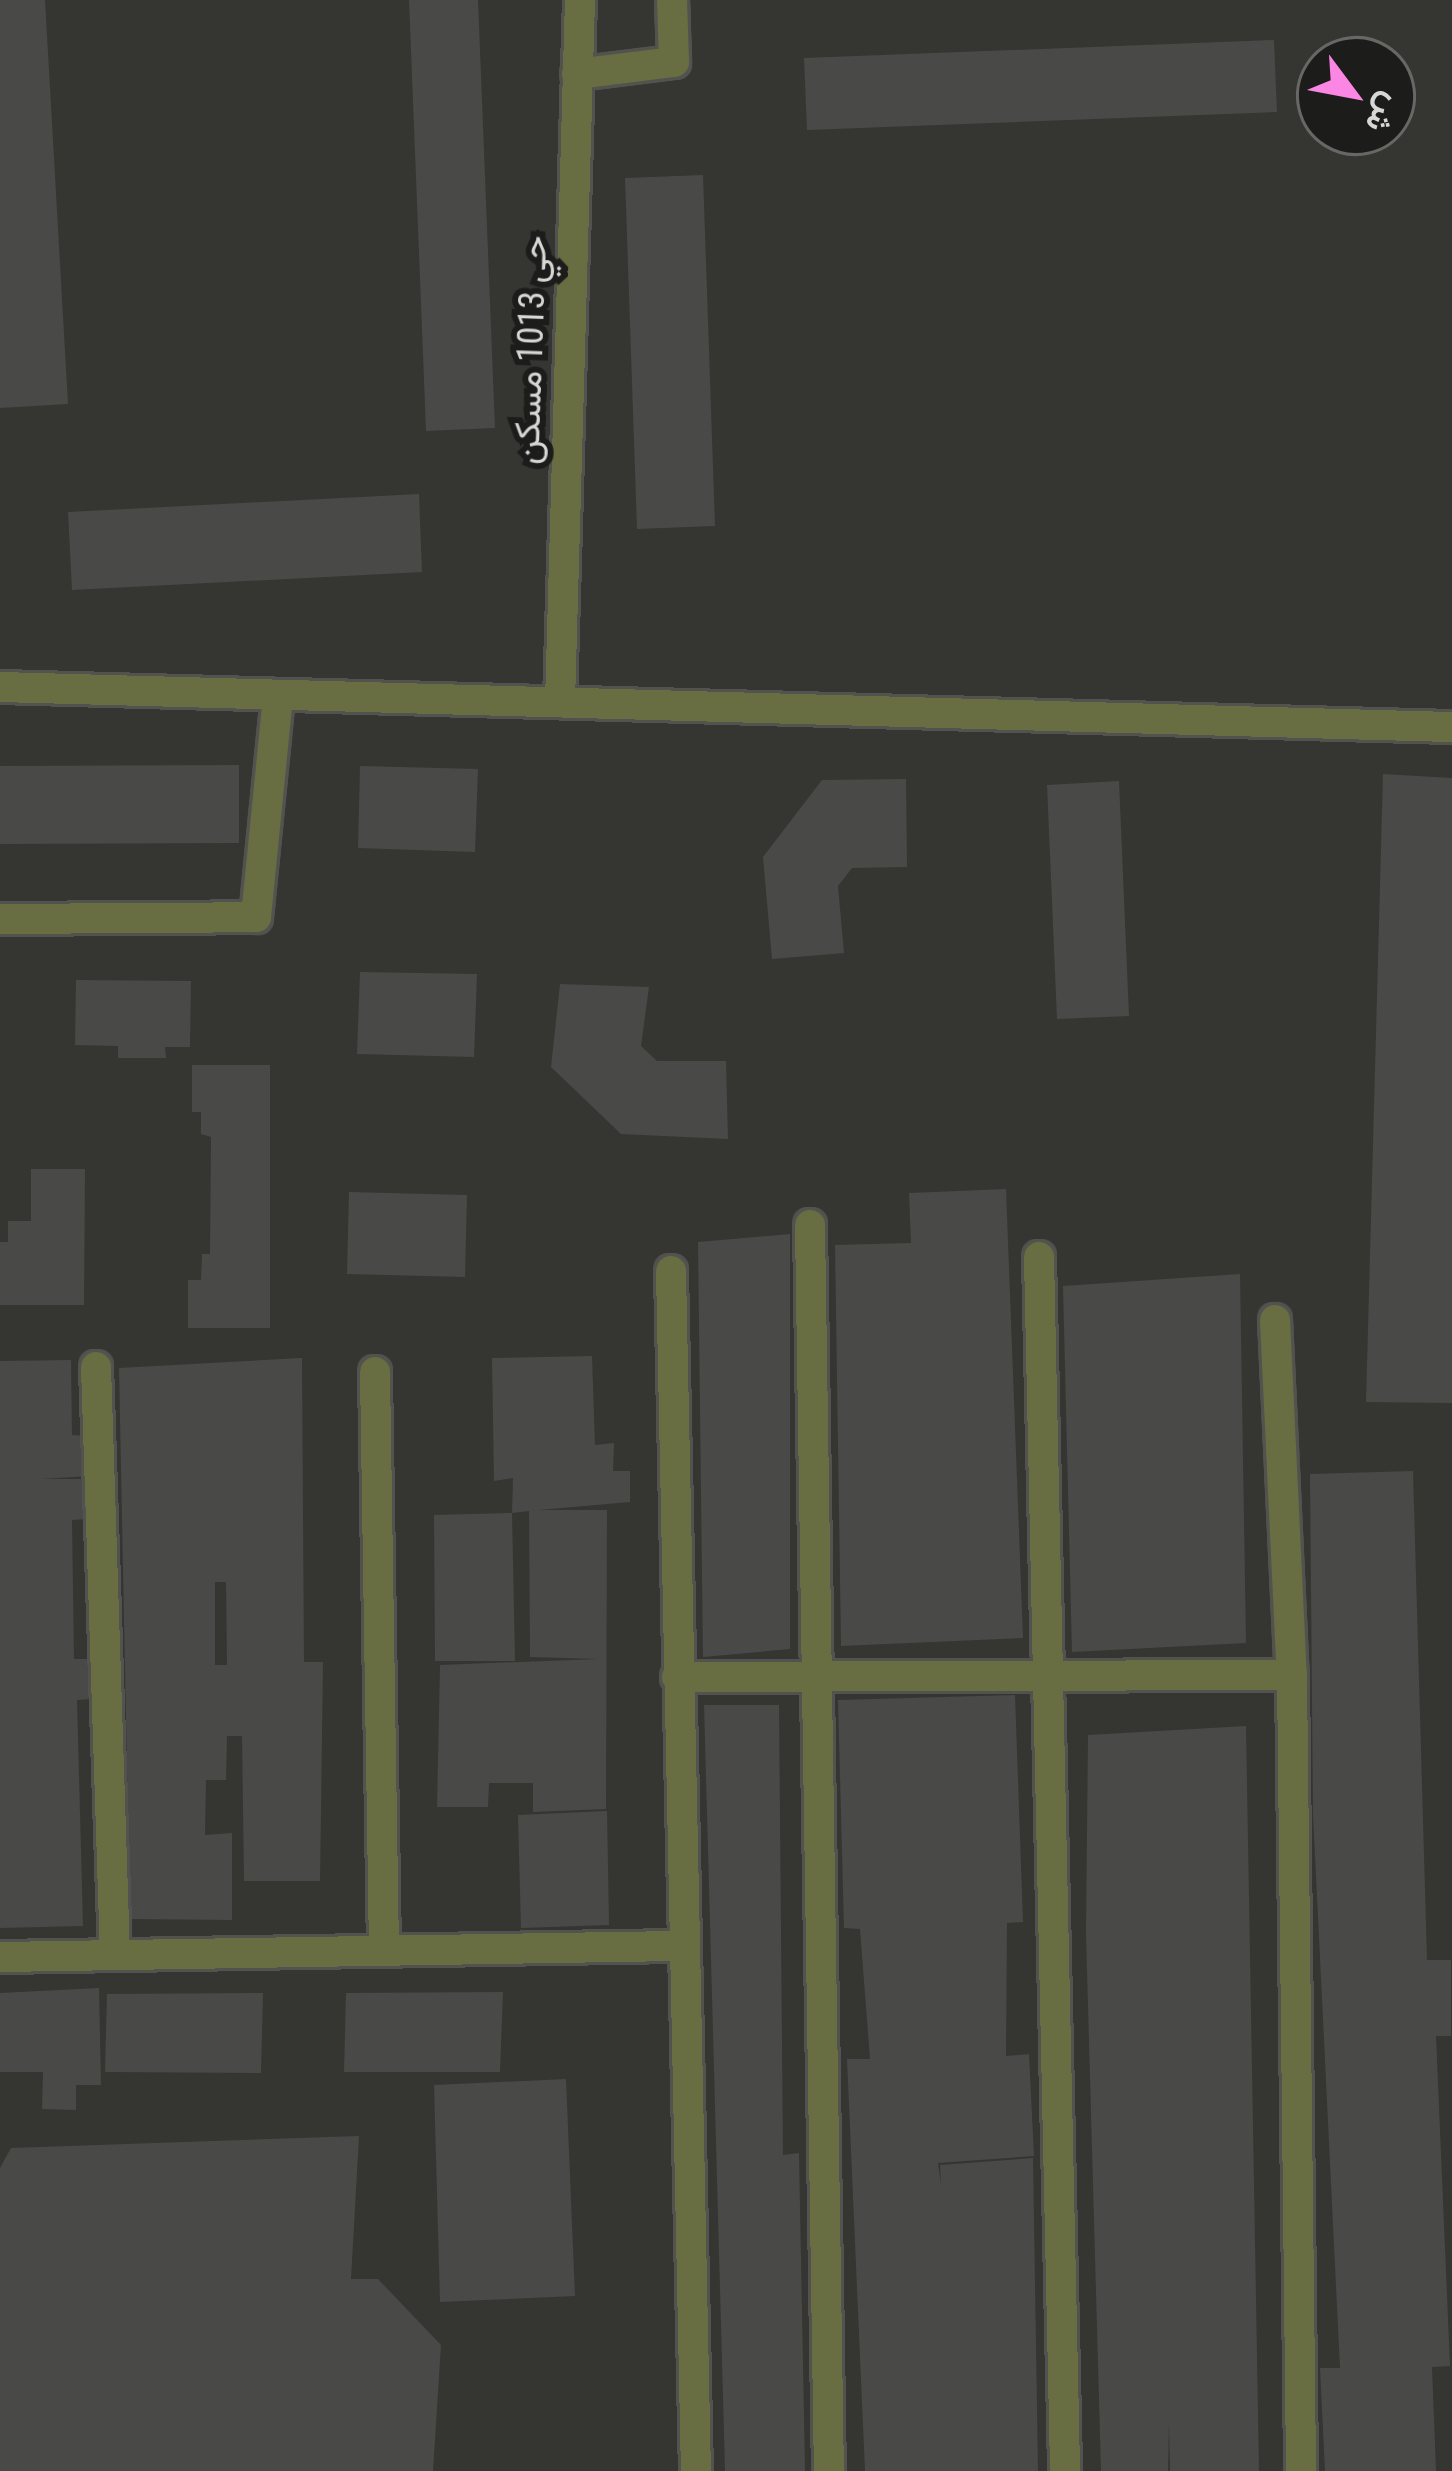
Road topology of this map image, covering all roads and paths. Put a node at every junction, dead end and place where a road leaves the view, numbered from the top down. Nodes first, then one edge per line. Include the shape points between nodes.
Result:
1 (580, 0) edge
2 (672, 0) edge
3 (578, 74) junction
4 (0, 687) edge
5 (278, 694) junction
6 (560, 703) junction
7 (1452, 727) edge
8 (0, 919) edge
9 (810, 1225) dead end
10 (1039, 1257) dead end
11 (671, 1271) dead end
12 (1275, 1319) dead end
13 (95, 1367) dead end
14 (375, 1372) dead end
15 (1292, 1675) junction
16 (817, 1676) junction
17 (1050, 1676) junction
18 (676, 1677) junction
19 (681, 1946) junction
20 (384, 1951) junction
21 (116, 1955) junction
22 (0, 1958) edge
23 (696, 2471) edge
24 (829, 2471) edge
25 (1066, 2471) edge
26 (1300, 2471) edge

1 - 3 street, حي 1013 مسكن
2 - 3 street via 674,62
3 - 6 street, حي 1013 مسكن
4 - 5 street
5 - 6 street
5 - 8 street via 256,917
6 - 7 street
9 - 16 street
10 - 17 street
11 - 18 street
12 - 15 street
13 - 21 street
14 - 20 street
15 - 17 street
15 - 26 street
16 - 17 street
16 - 18 street
16 - 24 street
17 - 25 street
18 - 19 street
19 - 20 street
19 - 23 street
20 - 21 street
21 - 22 street

